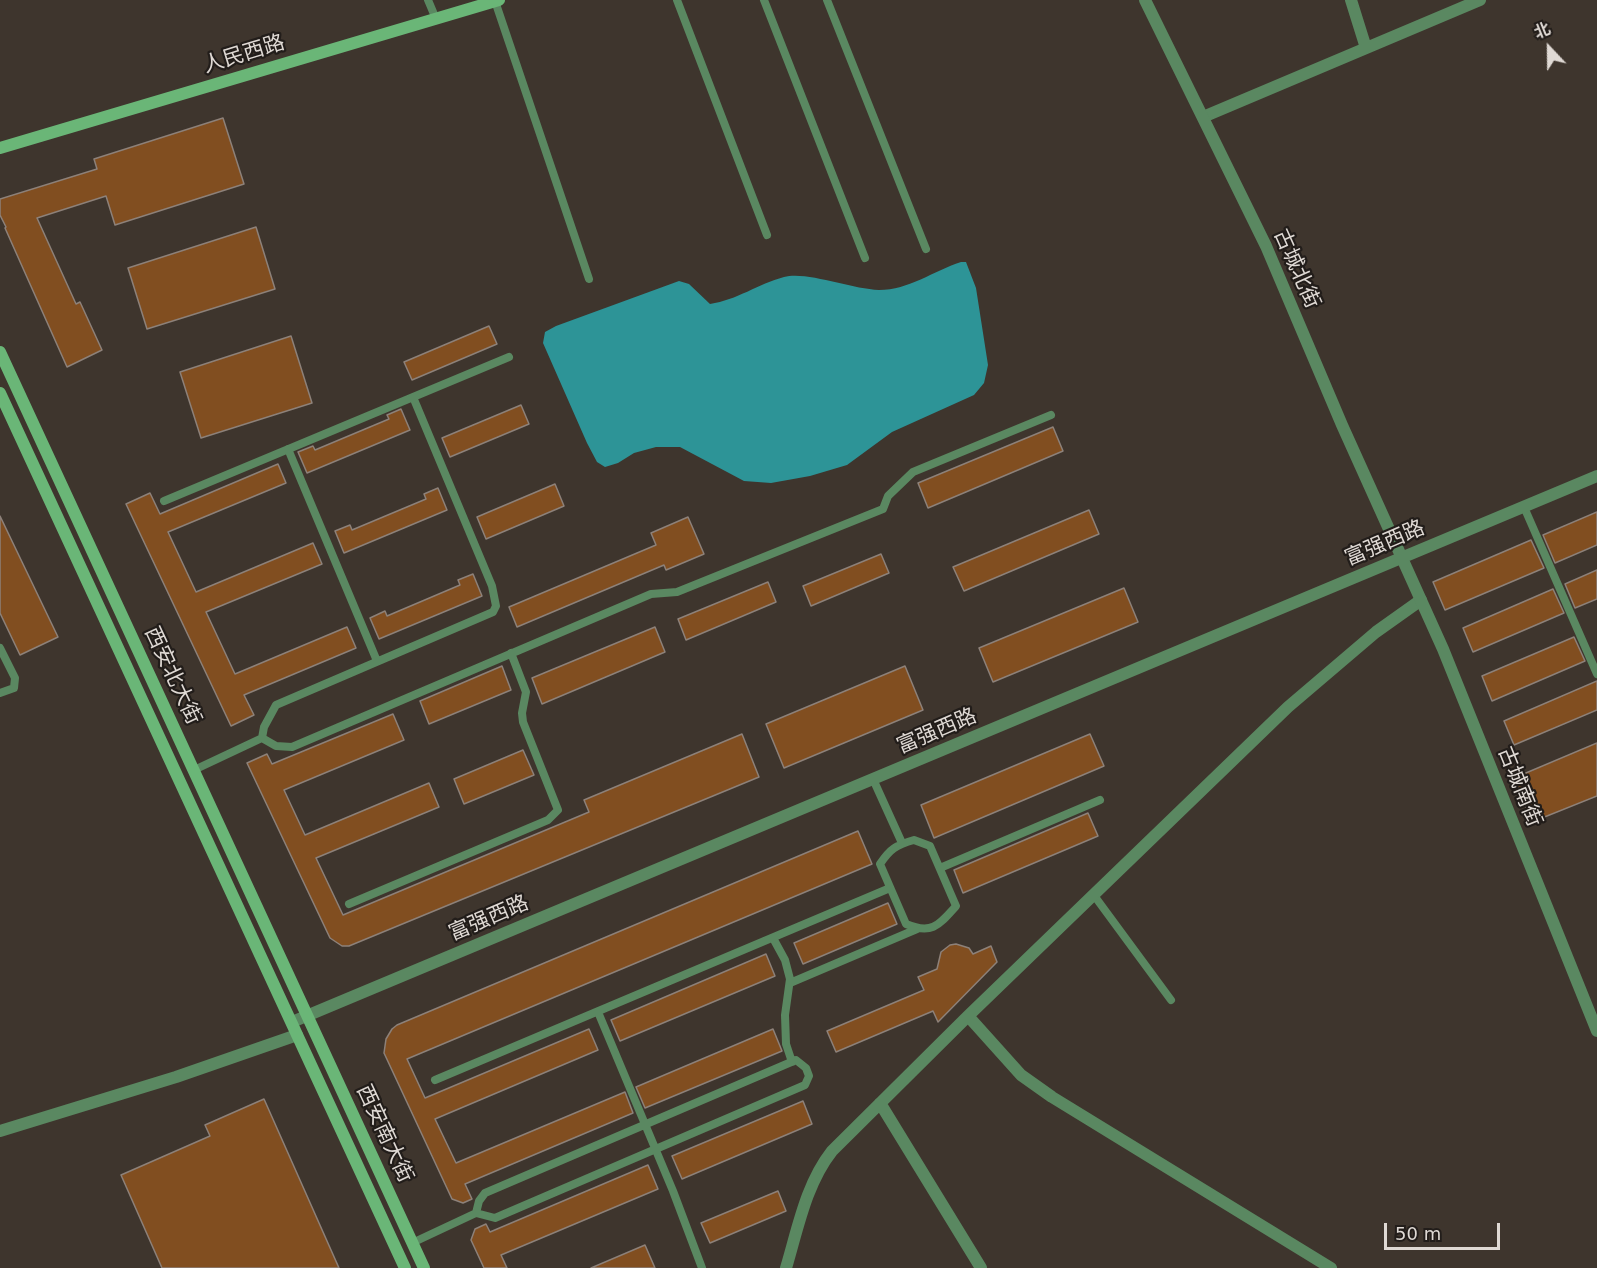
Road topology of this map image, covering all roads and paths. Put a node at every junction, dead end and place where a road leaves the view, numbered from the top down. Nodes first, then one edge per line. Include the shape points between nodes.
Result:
1 (428, 0) edge
2 (677, 0) edge
3 (764, 0) edge
4 (827, 0) edge
5 (1145, 0) edge
6 (1351, 0) edge
7 (1480, 0) edge
8 (497, 1) edge
9 (436, 19) junction
10 (1366, 48) junction
11 (1203, 117) junction
12 (0, 148) edge
13 (767, 236) dead end
14 (926, 249) dead end
15 (865, 258) dead end
16 (589, 279) dead end
17 (0, 352) edge
18 (509, 357) dead end
19 (1, 397) edge
20 (413, 397) junction
21 (1051, 415) dead end
22 (288, 449) junction
23 (1597, 476) edge
24 (164, 501) dead end
25 (1524, 507) junction
26 (1402, 558) junction
27 (1421, 600) junction
28 (0, 648) edge
29 (511, 653) junction
30 (377, 661) junction
31 (1597, 674) edge
32 (0, 693) edge
33 (262, 738) junction
34 (194, 770) junction
35 (873, 779) junction
36 (1100, 800) dead end
37 (902, 843) junction
38 (940, 868) junction
39 (890, 888) junction
40 (1093, 894) junction
41 (349, 904) dead end
42 (917, 929) junction
43 (773, 938) junction
44 (790, 983) junction
45 (1171, 1000) dead end
46 (598, 1012) junction
47 (308, 1016) junction
48 (968, 1016) junction
49 (292, 1023) junction
50 (1597, 1031) edge
51 (297, 1035) junction
52 (792, 1062) junction
53 (435, 1080) dead end
54 (880, 1103) junction
55 (645, 1125) junction
56 (0, 1131) edge
57 (655, 1149) junction
58 (476, 1213) junction
59 (412, 1243) junction
60 (405, 1268) edge
61 (424, 1268) edge
62 (702, 1268) edge
63 (786, 1268) edge
64 (981, 1268) edge
65 (1331, 1268) edge

1 - 9 lane
2 - 13 lane
3 - 15 lane
4 - 14 lane
5 - 11 street, 古城北街
6 - 10 street
7 - 10 street
8 - 9 main road, 人民西路
8 - 16 lane
9 - 12 main road, 人民西路
10 - 11 street
11 - 26 street, 古城北街 via 1266,246
17 - 34 main road, 西安北大街
18 - 20 lane
19 - 49 main road, 西安北大街
20 - 22 lane
20 - 30 lane via 492,586 496,606 493,612
21 - 29 lane via 913,472 888,496 883,509 677,592 651,594
22 - 24 lane
22 - 30 lane
23 - 25 street, 富强西路
25 - 26 street, 富强西路
25 - 31 lane
26 - 27 street, 古城南街
26 - 35 street, 富强西路
27 - 40 street via 1376,632 1288,706
27 - 50 street, 古城南街
28 - 32 lane via 15,678 14,688
29 - 33 lane via 292,747 276,746
29 - 41 lane via 526,692 523,722 558,810 548,820
30 - 33 lane via 276,705
33 - 34 lane
34 - 47 main road, 西安北大街
35 - 37 lane
35 - 47 street, 富强西路
36 - 38 lane
37 - 38 lane via 914,840 930,846
37 - 39 lane via 889,850 880,864
38 - 42 lane via 956,906 936,926
39 - 42 lane via 906,924
39 - 43 lane
40 - 45 lane
40 - 48 street
42 - 44 lane
43 - 44 lane via 785,960
43 - 46 lane
44 - 52 lane via 785,1015 786,1044
46 - 53 lane
46 - 55 lane
47 - 49 street, 富强西路
47 - 59 main road, 西安南大街
48 - 54 street
48 - 65 street via 1020,1076
49 - 51 main road, 西安南大街
51 - 56 street
51 - 60 main road, 西安南大街
52 - 55 lane
52 - 57 lane via 796,1060 806,1068 809,1076 805,1084
54 - 63 street via 820,1166
54 - 64 street
55 - 57 lane
55 - 58 lane via 485,1193
57 - 58 lane via 495,1218
57 - 62 lane
58 - 59 lane
59 - 61 main road, 西安南大街

